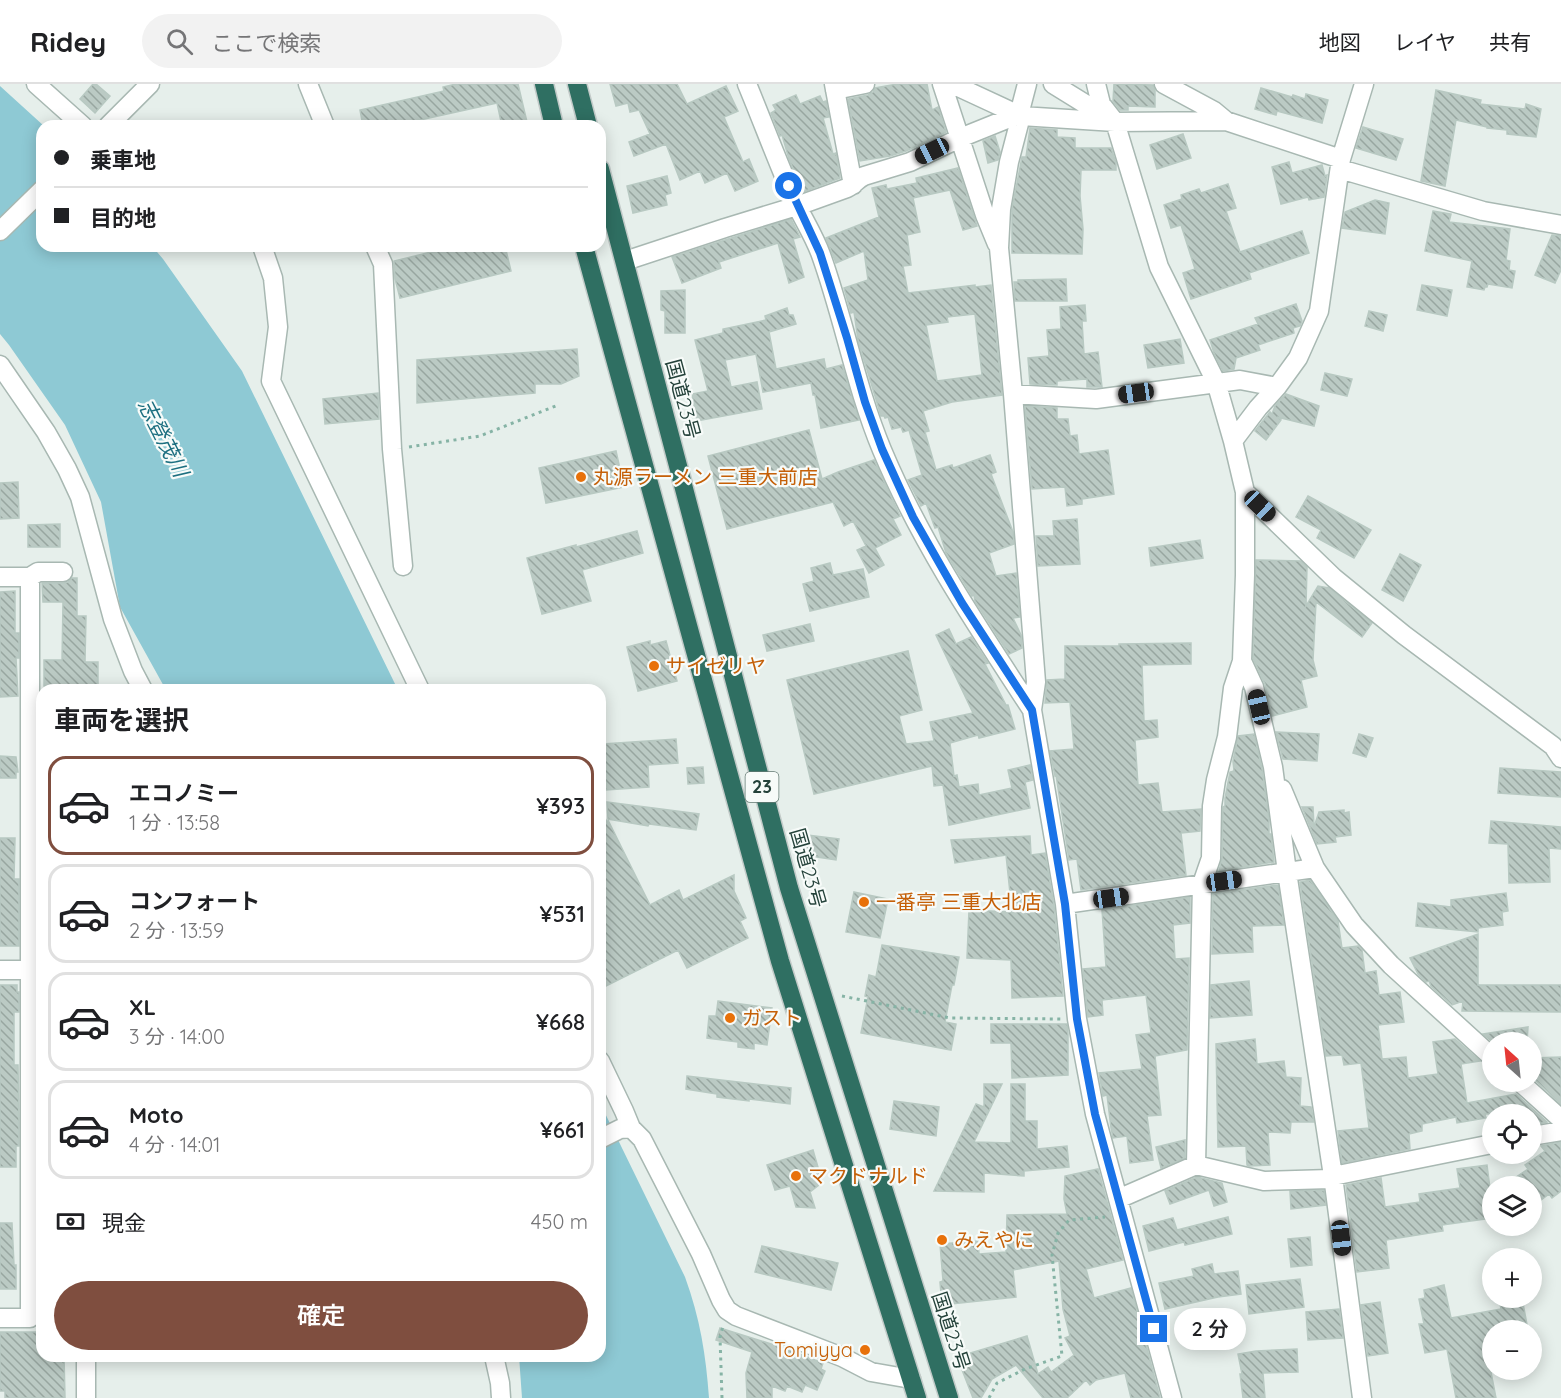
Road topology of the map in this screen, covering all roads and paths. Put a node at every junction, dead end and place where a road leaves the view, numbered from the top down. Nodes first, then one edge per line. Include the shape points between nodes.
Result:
1 (36, 84) edge
2 (150, 84) edge
3 (308, 84) edge
4 (544, 84) edge
5 (577, 84) edge
6 (747, 84) edge
7 (865, 84) edge
8 (942, 84) edge
9 (952, 84) edge
10 (1027, 84) edge
11 (1053, 84) edge
12 (1096, 84) edge
13 (1164, 84) edge
14 (1364, 84) edge
15 (835, 87) edge
16 (1021, 116) junction
17 (76, 120) edge
18 (114, 120) edge
19 (323, 120) edge
20 (553, 120) edge
21 (586, 120) edge
22 (1226, 121) junction
23 (1115, 122) junction
24 (960, 138) junction
25 (1340, 164) junction
26 (853, 185) junction
27 (606, 192) edge
28 (36, 196) edge
29 (797, 206) junction
30 (1561, 225) edge
31 (0, 231) edge
32 (999, 248) junction
33 (264, 252) edge
34 (378, 252) edge
35 (587, 252) edge
36 (625, 261) junction
37 (0, 365) edge
38 (1216, 382) junction
39 (1277, 387) junction
40 (1013, 394) junction
41 (558, 405) dead end
42 (1233, 441) junction
43 (392, 449) junction
44 (1245, 492) junction
45 (404, 566) dead end
46 (63, 572) dead end
47 (0, 577) edge
48 (30, 577) junction
49 (1242, 661) junction
50 (139, 684) edge
51 (417, 684) edge
52 (1032, 710) junction
53 (36, 742) edge
54 (1558, 750) edge
55 (1273, 767) junction
56 (1315, 868) junction
57 (1287, 872) junction
58 (1202, 884) junction
59 (1065, 904) junction
60 (0, 970) edge
61 (36, 970) edge
62 (823, 993) junction
63 (1077, 1019) junction
64 (1482, 1048) edge
65 (606, 1073) edge
66 (1531, 1092) edge
67 (1561, 1119) edge
68 (625, 1129) junction
69 (1561, 1131) edge
70 (1542, 1134) edge
71 (606, 1137) edge
72 (1482, 1146) edge
73 (1196, 1165) junction
74 (1333, 1176) junction
75 (1120, 1207) junction
76 (727, 1310) junction
77 (0, 1318) edge
78 (86, 1362) edge
79 (495, 1362) edge
80 (911, 1379) junction
81 (86, 1398) edge
82 (501, 1398) edge
83 (722, 1398) edge
84 (917, 1398) edge
85 (949, 1398) edge
86 (989, 1398) edge
87 (1172, 1398) edge
88 (1362, 1398) edge

1 - 17 street
2 - 18 street
3 - 19 street
4 - 20 highway
5 - 21 highway
6 - 29 street
7 - 15 street
8 - 24 street
9 - 16 street
10 - 16 street
11 - 23 street
12 - 23 street via 1101,104
13 - 22 street
14 - 25 street
15 - 26 street
16 - 23 street
16 - 24 street
16 - 32 street via 1001,209
22 - 23 street
22 - 25 street
23 - 38 street via 1159,267
24 - 26 street via 910,162 857,179
24 - 32 street
25 - 30 street via 1483,211
25 - 39 street via 1319,311 1298,358
26 - 29 street
27 - 36 highway, 国道23号 / 23
28 - 31 street
29 - 36 street
29 - 52 street via 820,253 882,449 913,517 962,603
32 - 40 street
33 - 51 street via 273,278 278,327 271,381
34 - 43 street via 383,264
35 - 80 highway, 23 via 780,961
36 - 62 highway, 国道23号 / 23 via 789,888
37 - 50 street via 46,432 80,497 113,619
38 - 39 street via 1240,380
38 - 40 street via 1096,399
38 - 42 street
39 - 42 street
40 - 52 street via 1036,682
41 - 43 path via 480,436
42 - 44 street
43 - 45 street
44 - 49 street
44 - 54 street via 1334,578
46 - 48 street via 38,572
47 - 48 street
48 - 53 street
49 - 55 street via 1254,687
49 - 58 street via 1233,688 1227,737 1216,780 1211,858
52 - 59 street
53 - 61 street
55 - 56 street
55 - 57 street
56 - 57 street
56 - 64 street via 1354,925
57 - 58 street
57 - 74 street
58 - 59 street
58 - 73 street
59 - 63 street
60 - 61 street
61 - 77 street via 30,1318
62 - 63 path via 950,1018
62 - 85 highway, 国道23号 / 23
63 - 75 street via 1095,1114
65 - 68 street via 624,1111
66 - 67 street
68 - 71 street
68 - 76 street via 642,1140
69 - 70 street
72 - 74 street
73 - 74 street via 1264,1181
73 - 75 street
74 - 88 street
75 - 86 path via 1069,1220 1058,1233 1052,1255 1062,1356 997,1383
75 - 87 street
76 - 80 street via 871,1372
76 - 83 path via 720,1337
78 - 81 street
79 - 82 street
80 - 84 highway, 23

